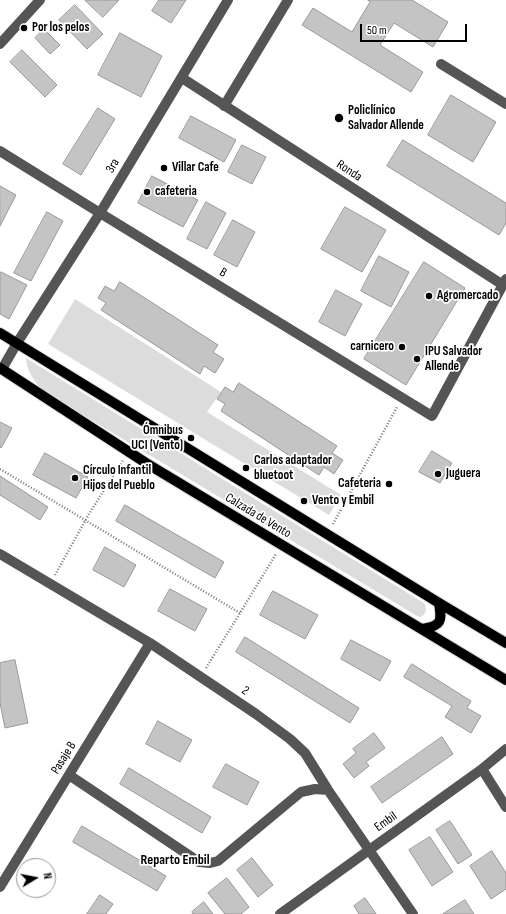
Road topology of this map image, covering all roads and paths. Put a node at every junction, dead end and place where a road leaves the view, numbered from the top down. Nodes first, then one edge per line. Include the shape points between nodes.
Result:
1 (40, 0) edge
2 (228, 0) edge
3 (288, 0) edge
4 (0, 44) edge
5 (441, 64) dead end
6 (182, 78) junction
7 (506, 104) edge
8 (224, 106) junction
9 (0, 151) edge
10 (100, 213) junction
11 (504, 282) edge
12 (0, 333) edge
13 (17, 343) junction
14 (1, 369) edge
15 (402, 398) junction
16 (128, 452) junction
17 (0, 469) edge
18 (86, 520) junction
19 (327, 534) junction
20 (281, 545) junction
21 (0, 554) edge
22 (50, 584) junction
23 (439, 603) junction
24 (240, 613) junction
25 (422, 630) junction
26 (150, 643) junction
27 (506, 643) edge
28 (200, 676) junction
29 (506, 680) edge
30 (506, 749) edge
31 (482, 769) junction
32 (69, 775) junction
33 (328, 790) junction
34 (506, 806) edge
35 (370, 850) junction
36 (0, 887) edge
37 (280, 914) edge
38 (413, 914) edge

1 - 4 street
2 - 6 street, 3ra
3 - 8 street
5 - 7 street
6 - 8 street, Ronda
6 - 10 street, 3ra
8 - 11 street, Ronda
9 - 10 street, B
10 - 13 street, 3ra
10 - 15 street, B
11 - 15 street, B via 432,416
12 - 13 main road, Calzada de Vento
13 - 14 street, 3ra
13 - 19 main road, Calzada de Vento
14 - 16 main road, Calzada de Vento
15 - 19 path
16 - 18 path
16 - 20 main road, Calzada de Vento
17 - 18 path
18 - 22 path
18 - 24 path
19 - 23 main road, Calzada de Vento
20 - 24 path
20 - 25 main road, Calzada de Vento
21 - 22 street, 2
22 - 26 street, 2
23 - 25 main road via 439,622 432,628
23 - 27 main road, Calzada de Vento
24 - 28 path
25 - 29 main road, Calzada de Vento
26 - 28 street, 2
26 - 32 street, Pasaje B
28 - 33 street, 2 via 290,739 305,753
30 - 31 street, Embil
31 - 34 street
31 - 35 street, Embil
32 - 33 street via 200,862 210,863 218,861 301,792
32 - 36 street, Pasaje B
33 - 35 street, 2
35 - 37 street, Embil
35 - 38 street, 2

